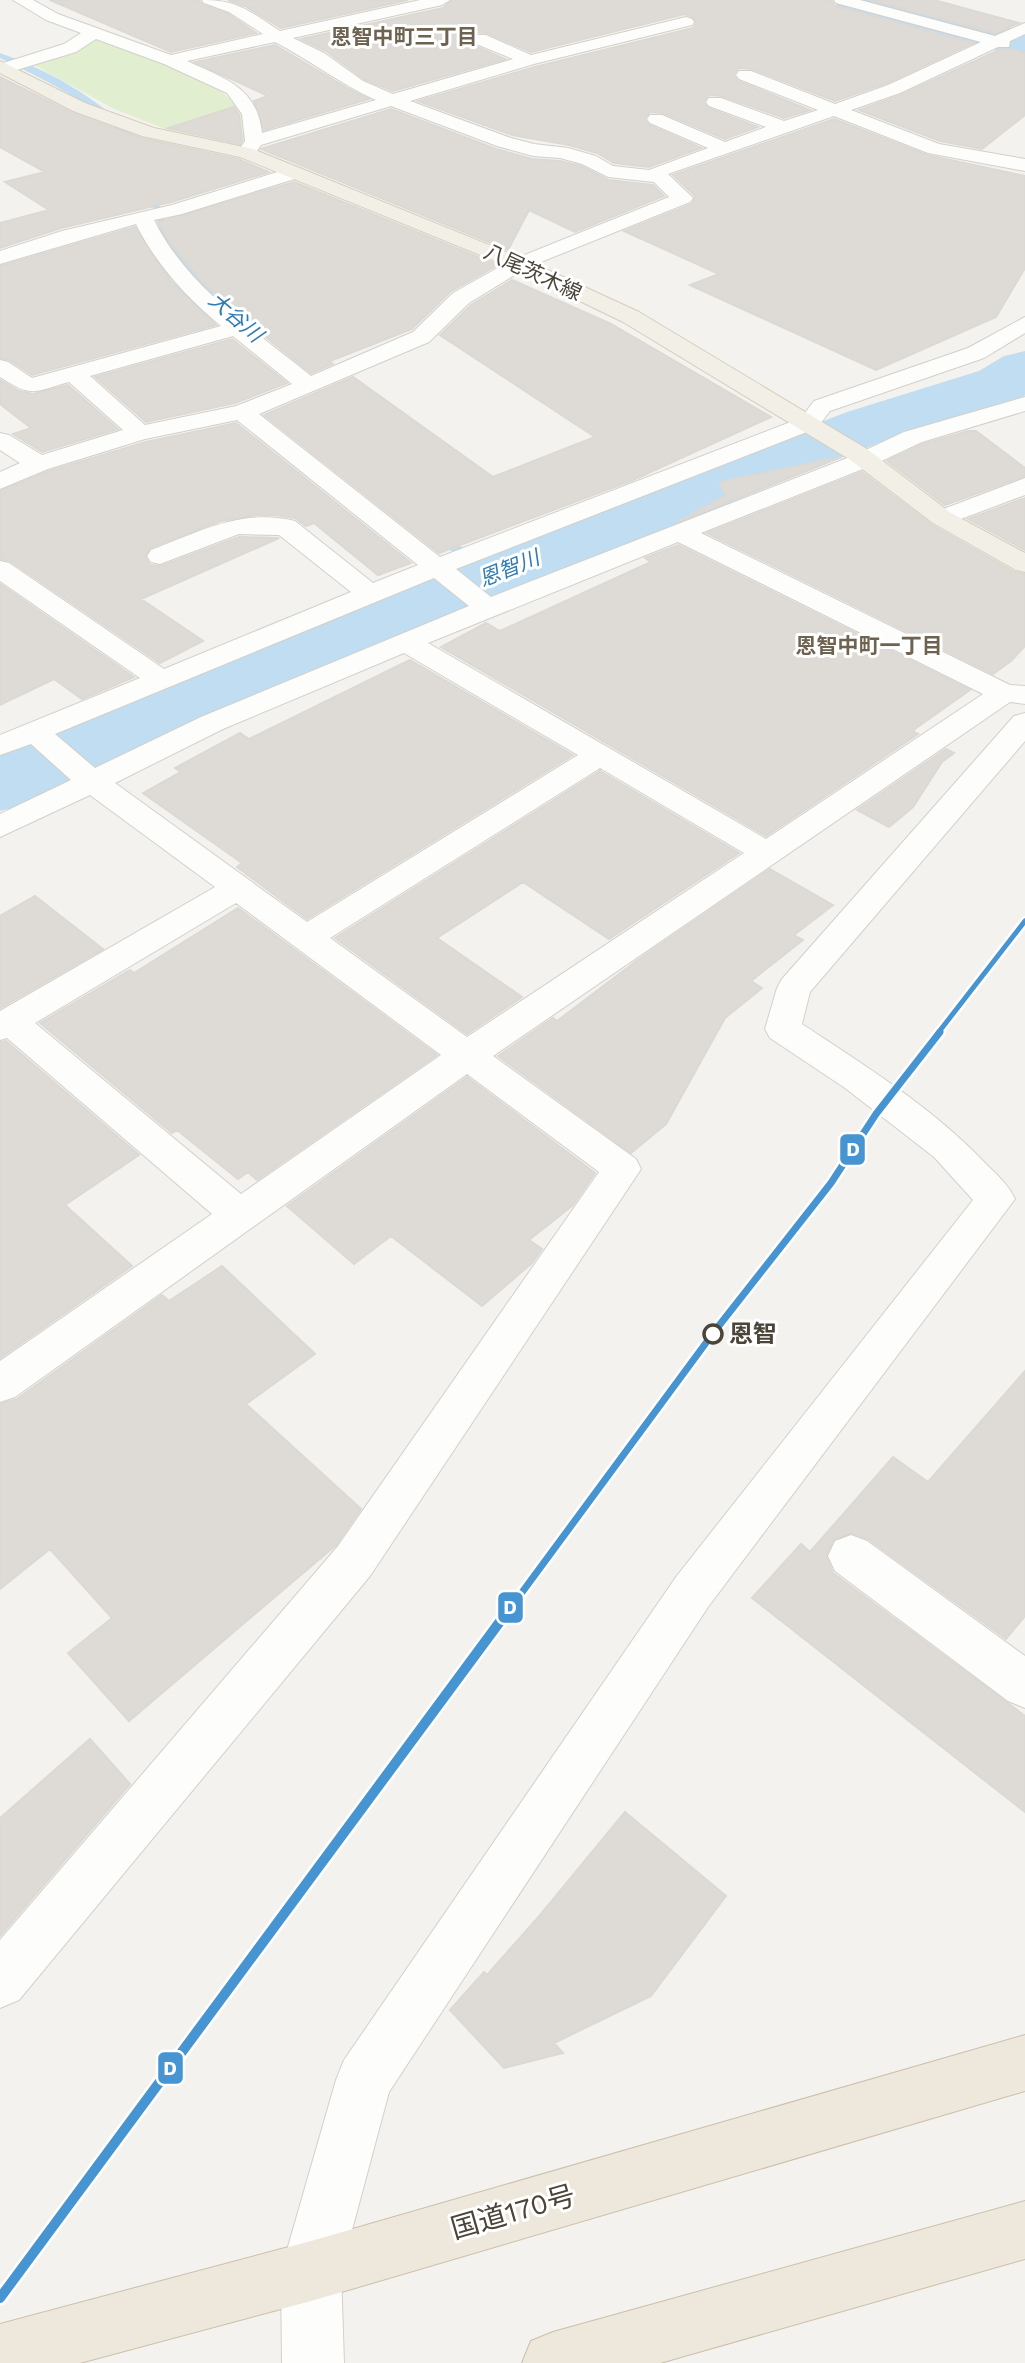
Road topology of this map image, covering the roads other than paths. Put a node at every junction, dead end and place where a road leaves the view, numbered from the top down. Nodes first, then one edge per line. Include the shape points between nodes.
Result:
1 (21, 0) edge
2 (210, 0) edge
3 (442, 0) edge
4 (842, 0) edge
5 (871, 3) edge
6 (973, 20) dead end
7 (687, 22) dead end
8 (1025, 28) edge
9 (948, 30) junction
10 (93, 33) junction
11 (277, 36) junction
12 (480, 39) dead end
13 (993, 41) junction
14 (1025, 48) edge
15 (170, 60) junction
16 (529, 60) junction
17 (7, 74) edge
18 (745, 75) dead end
19 (394, 101) junction
20 (715, 102) dead end
21 (832, 110) junction
22 (656, 119) dead end
23 (782, 127) junction
24 (250, 147) junction
25 (724, 148) junction
26 (1025, 166) edge
27 (294, 173) junction
28 (660, 177) junction
29 (142, 216) junction
30 (0, 258) edge
31 (519, 264) junction
32 (1025, 324) edge
33 (237, 328) junction
34 (0, 368) edge
35 (73, 374) junction
36 (308, 385) junction
37 (1025, 404) edge
38 (242, 412) junction
39 (813, 426) junction
40 (140, 433) junction
41 (0, 440) edge
42 (861, 457) junction
43 (39, 464) junction
44 (0, 481) edge
45 (1025, 486) edge
46 (942, 518) junction
47 (678, 533) junction
48 (160, 556) dead end
49 (1025, 564) edge
50 (437, 567) junction
51 (0, 569) edge
52 (370, 594) junction
53 (485, 606) junction
54 (406, 642) junction
55 (161, 680) junction
56 (1014, 694) edge
57 (1025, 722) edge
58 (34, 731) junction
59 (0, 746) edge
60 (600, 755) junction
61 (89, 778) junction
62 (0, 827) edge
63 (767, 853) junction
64 (239, 887) junction
65 (307, 937) junction
66 (5, 1024) edge
67 (466, 1056) junction
68 (239, 1214) junction
69 (0, 1384) edge
70 (851, 1556) dead end
71 (1025, 1685) edge
72 (0, 1981) edge
73 (1025, 2063) edge
74 (1025, 2230) edge
75 (310, 2271) junction
76 (0, 2354) edge
77 (313, 2363) edge
78 (553, 2363) edge

1 - 10 street
2 - 11 street via 235,9
3 - 11 street
4 - 5 street
5 - 9 street
6 - 9 street
7 - 16 street
8 - 13 street
9 - 13 street
10 - 15 street
10 - 17 street via 71,48
11 - 15 street
11 - 19 street via 318,57 357,85
12 - 16 street
13 - 14 street
13 - 21 street via 894,89
15 - 24 street via 233,89 251,114
16 - 19 street
17 - 24 main road, 八尾茨木線 via 149,132
18 - 21 street
19 - 24 street
19 - 28 street via 504,142 561,152 608,171
20 - 23 street
21 - 23 street
21 - 26 street via 935,149
22 - 25 street
23 - 25 street
24 - 27 main road, 八尾茨木線
25 - 28 street via 657,172
27 - 29 street via 175,211
27 - 31 main road, 八尾茨木線
28 - 31 street via 683,198
29 - 30 street
29 - 33 street via 158,250
31 - 36 street via 461,298 421,337
31 - 39 main road, 八尾茨木線 via 631,317
32 - 39 street via 976,354 822,406
33 - 35 street
33 - 36 street
34 - 35 street via 29,386
35 - 40 street
36 - 38 street
37 - 42 street
38 - 40 street
38 - 50 street
39 - 42 main road, 八尾茨木線
39 - 50 street
40 - 43 street
41 - 43 street
42 - 46 main road, 八尾茨木線
42 - 47 street
43 - 44 street
45 - 46 street
46 - 49 main road, 八尾茨木線
47 - 53 street
47 - 56 street
48 - 52 street via 236,526 286,527
50 - 52 street
50 - 53 street
51 - 55 street
52 - 55 street
53 - 54 street
54 - 60 street
54 - 61 street
55 - 58 street
56 - 63 street
57 - 75 street via 794,988 783,1029 947,1147 996,1199 692,1592 364,2080
58 - 59 street
58 - 61 street
60 - 63 street
60 - 65 street
61 - 62 street
61 - 64 street
63 - 67 street
64 - 65 street
64 - 66 street
65 - 67 street
66 - 68 street
67 - 68 street
67 - 72 street via 622,1169 354,1561
68 - 69 street
70 - 71 street
73 - 75 highway, 国道170号
74 - 78 highway
75 - 76 highway, 国道170号
75 - 77 street

